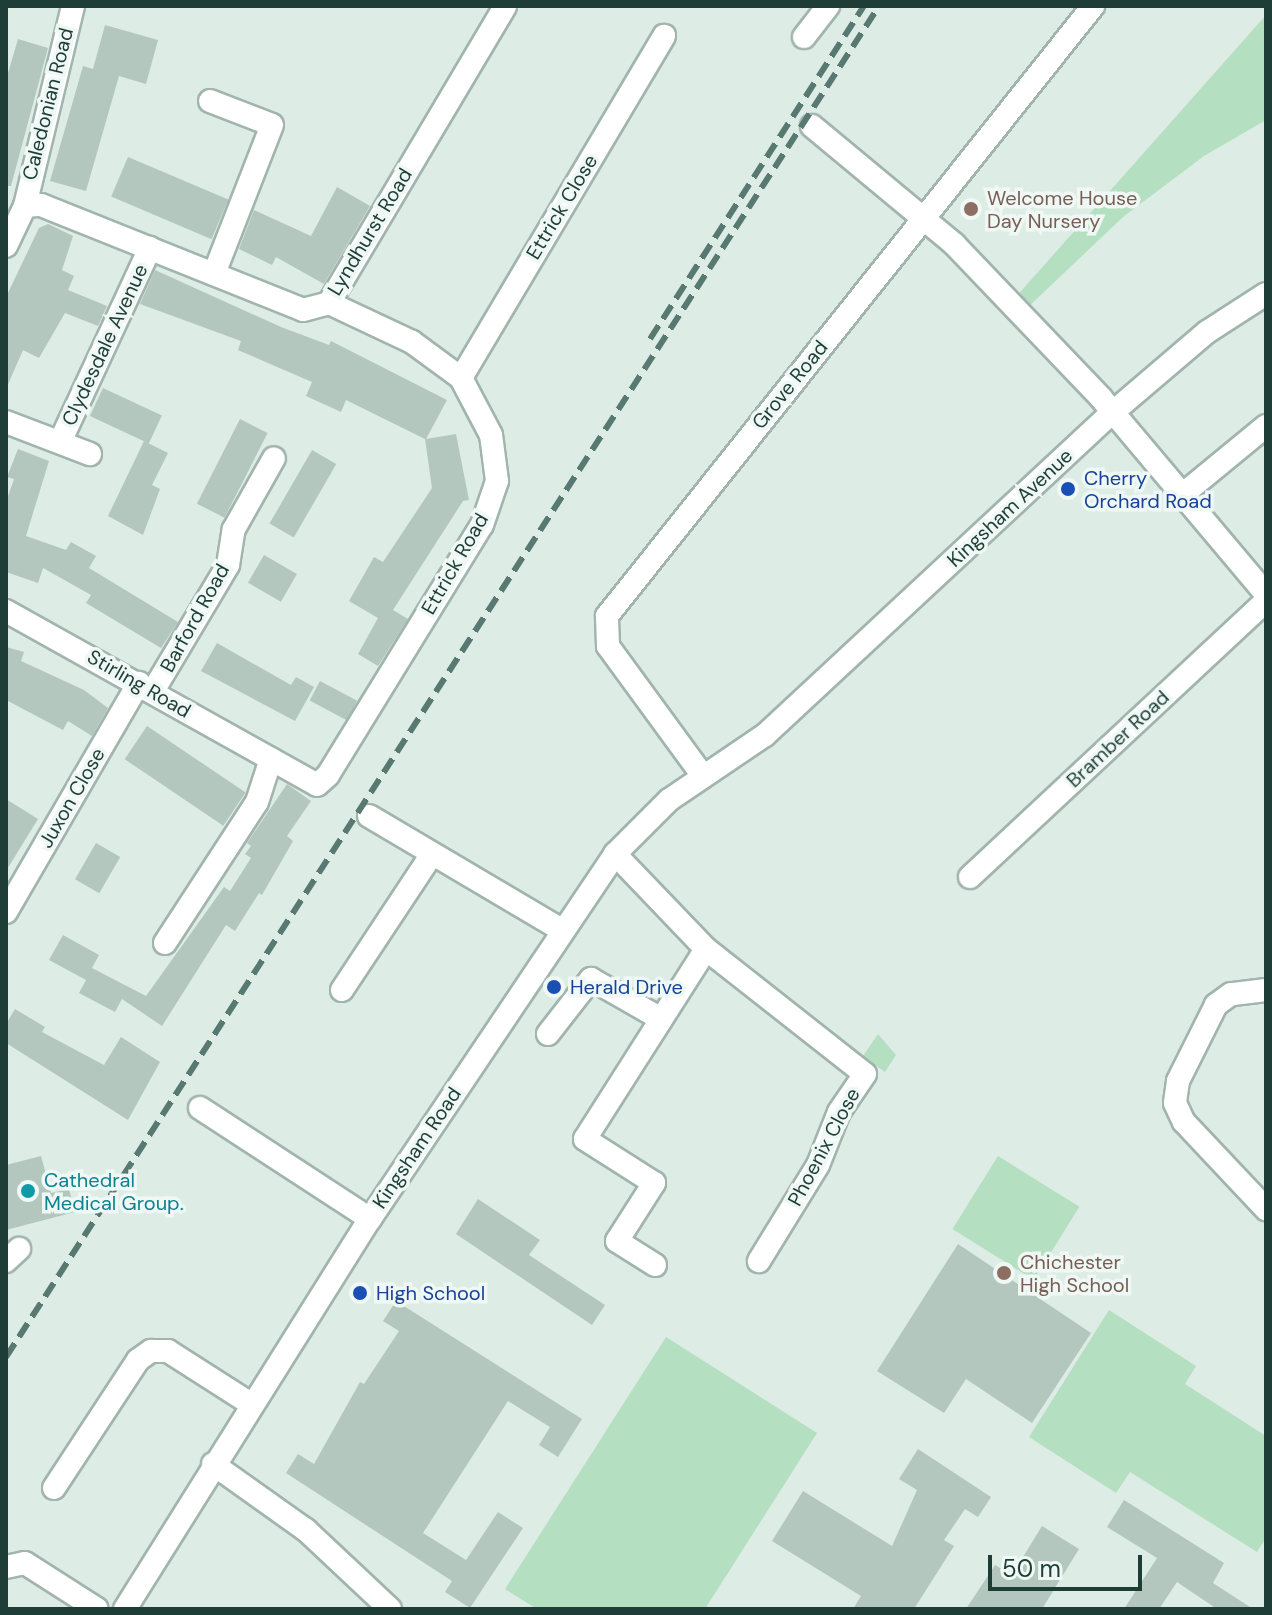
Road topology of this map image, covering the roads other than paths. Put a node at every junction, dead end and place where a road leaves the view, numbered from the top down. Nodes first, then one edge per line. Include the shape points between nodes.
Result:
1 (73, 6) edge
2 (505, 6) edge
3 (828, 6) edge
4 (1093, 6) edge
5 (664, 36) dead end
6 (804, 37) dead end
7 (210, 101) dead end
8 (812, 126) dead end
9 (25, 206) junction
10 (925, 218) junction
11 (6, 246) edge
12 (150, 248) junction
13 (214, 274) junction
14 (1266, 294) edge
15 (329, 303) junction
16 (461, 378) junction
17 (1112, 413) junction
18 (6, 422) edge
19 (1266, 426) edge
20 (60, 442) junction
21 (90, 454) dead end
22 (274, 458) dead end
23 (1182, 495) junction
24 (1266, 594) edge
25 (1266, 601) edge
26 (6, 611) edge
27 (146, 687) junction
28 (765, 735) joint
29 (271, 759) junction
30 (703, 776) junction
31 (317, 785) joint
32 (369, 816) dead end
33 (432, 854) junction
34 (615, 854) junction
35 (970, 877) dead end
36 (6, 912) edge
37 (562, 930) junction
38 (165, 943) dead end
39 (706, 949) junction
40 (342, 990) dead end
41 (1266, 990) edge
42 (661, 1019) junction
43 (548, 1034) dead end
44 (200, 1108) dead end
45 (1266, 1209) edge
46 (370, 1219) junction
47 (759, 1261) dead end
48 (655, 1265) dead end
49 (251, 1404) junction
50 (213, 1464) junction
51 (54, 1488) dead end
52 (6, 1567) edge
53 (97, 1609) edge
54 (125, 1609) edge
55 (390, 1609) edge

1 - 9 street, Caledonian Road
2 - 15 street, Lyndhurst Road
3 - 6 street
4 - 10 street, Grove Road
5 - 16 street, Ettrick Close
7 - 13 street via 272,125
8 - 10 street
9 - 11 street, Caledonian Road
9 - 12 street, Lyndhurst Road via 41,205
10 - 17 street
10 - 30 street, Grove Road via 607,616 608,646
12 - 13 street, Lyndhurst Road
12 - 20 street, Clydesdale Avenue
13 - 15 street, Lyndhurst Road via 303,310
14 - 17 street, Kingsham Avenue via 1207,332
15 - 16 street, Ettrick Road via 412,342
16 - 31 street, Ettrick Road via 491,435 497,481 482,525
17 - 23 street
17 - 28 street, Kingsham Avenue
18 - 20 street, Clydesdale Avenue
19 - 23 street
20 - 21 street, Clydesdale Avenue
22 - 27 street, Barford Road via 234,529 228,565
23 - 24 street
25 - 35 street, Bramber Road
26 - 27 street, Stirling Road
27 - 29 street, Stirling Road
27 - 36 street, Juxon Close
28 - 30 street, Kingsham Road
29 - 31 street, Stirling Road
29 - 38 street via 257,802
30 - 34 street, Kingsham Road via 669,800
32 - 33 street
33 - 37 street
33 - 40 street
34 - 37 street, Kingsham Road
34 - 39 street
37 - 46 street, Kingsham Road
39 - 42 street
39 - 47 street, Phoenix Close via 865,1074
41 - 45 street via 1231,994 1216,1005 1178,1081 1175,1103 1184,1122
42 - 43 street via 591,979
42 - 48 street via 585,1139 654,1183 617,1241
44 - 46 street
46 - 49 street, Kingsham Road
49 - 50 street, Kingsham Road
49 - 51 street via 168,1351 151,1351 138,1360
50 - 54 street, Kingsham Road
50 - 55 street via 306,1530
52 - 53 street via 25,1563

